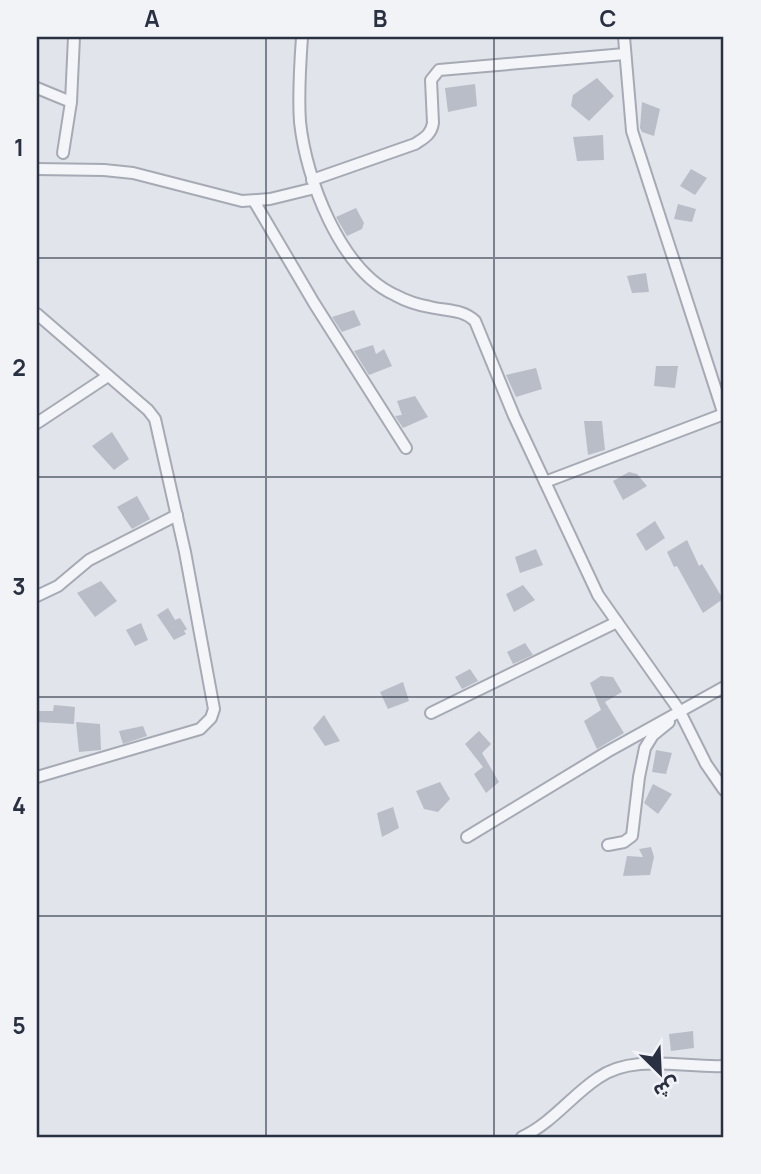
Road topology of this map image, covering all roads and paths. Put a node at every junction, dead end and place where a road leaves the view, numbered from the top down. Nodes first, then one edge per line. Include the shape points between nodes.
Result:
1 (74, 37) edge
2 (302, 37) edge
3 (624, 37) edge
4 (625, 54) junction
5 (37, 88) edge
6 (71, 102) junction
7 (63, 153) dead end
8 (37, 169) edge
9 (314, 184) junction
10 (254, 201) junction
11 (37, 314) edge
12 (108, 376) junction
13 (724, 414) edge
14 (37, 423) edge
15 (406, 448) dead end
16 (545, 482) junction
17 (177, 515) junction
18 (37, 596) edge
19 (617, 622) junction
20 (724, 687) edge
21 (431, 713) dead end
22 (674, 713) junction
23 (37, 777) edge
24 (724, 790) edge
25 (467, 837) dead end
26 (608, 845) dead end
27 (724, 1066) edge
28 (522, 1137) edge

1 - 6 street
2 - 9 street via 300,124
3 - 4 street
4 - 9 street via 439,70 431,80 433,123 426,137
4 - 13 street via 634,139
5 - 6 street
6 - 7 street
8 - 10 street via 133,173
9 - 10 street
9 - 16 street via 343,248 381,287 419,305 460,312 475,321
10 - 15 street
11 - 12 street
12 - 14 street
12 - 17 street via 153,414
13 - 16 street
16 - 19 street via 590,580
17 - 18 street via 89,560 58,586
17 - 23 street via 214,709 211,718 200,729
19 - 21 street
19 - 22 street
20 - 22 street
22 - 24 street
22 - 25 street
22 - 26 street via 646,748 634,831 628,840
27 - 28 street via 649,1064 612,1070

